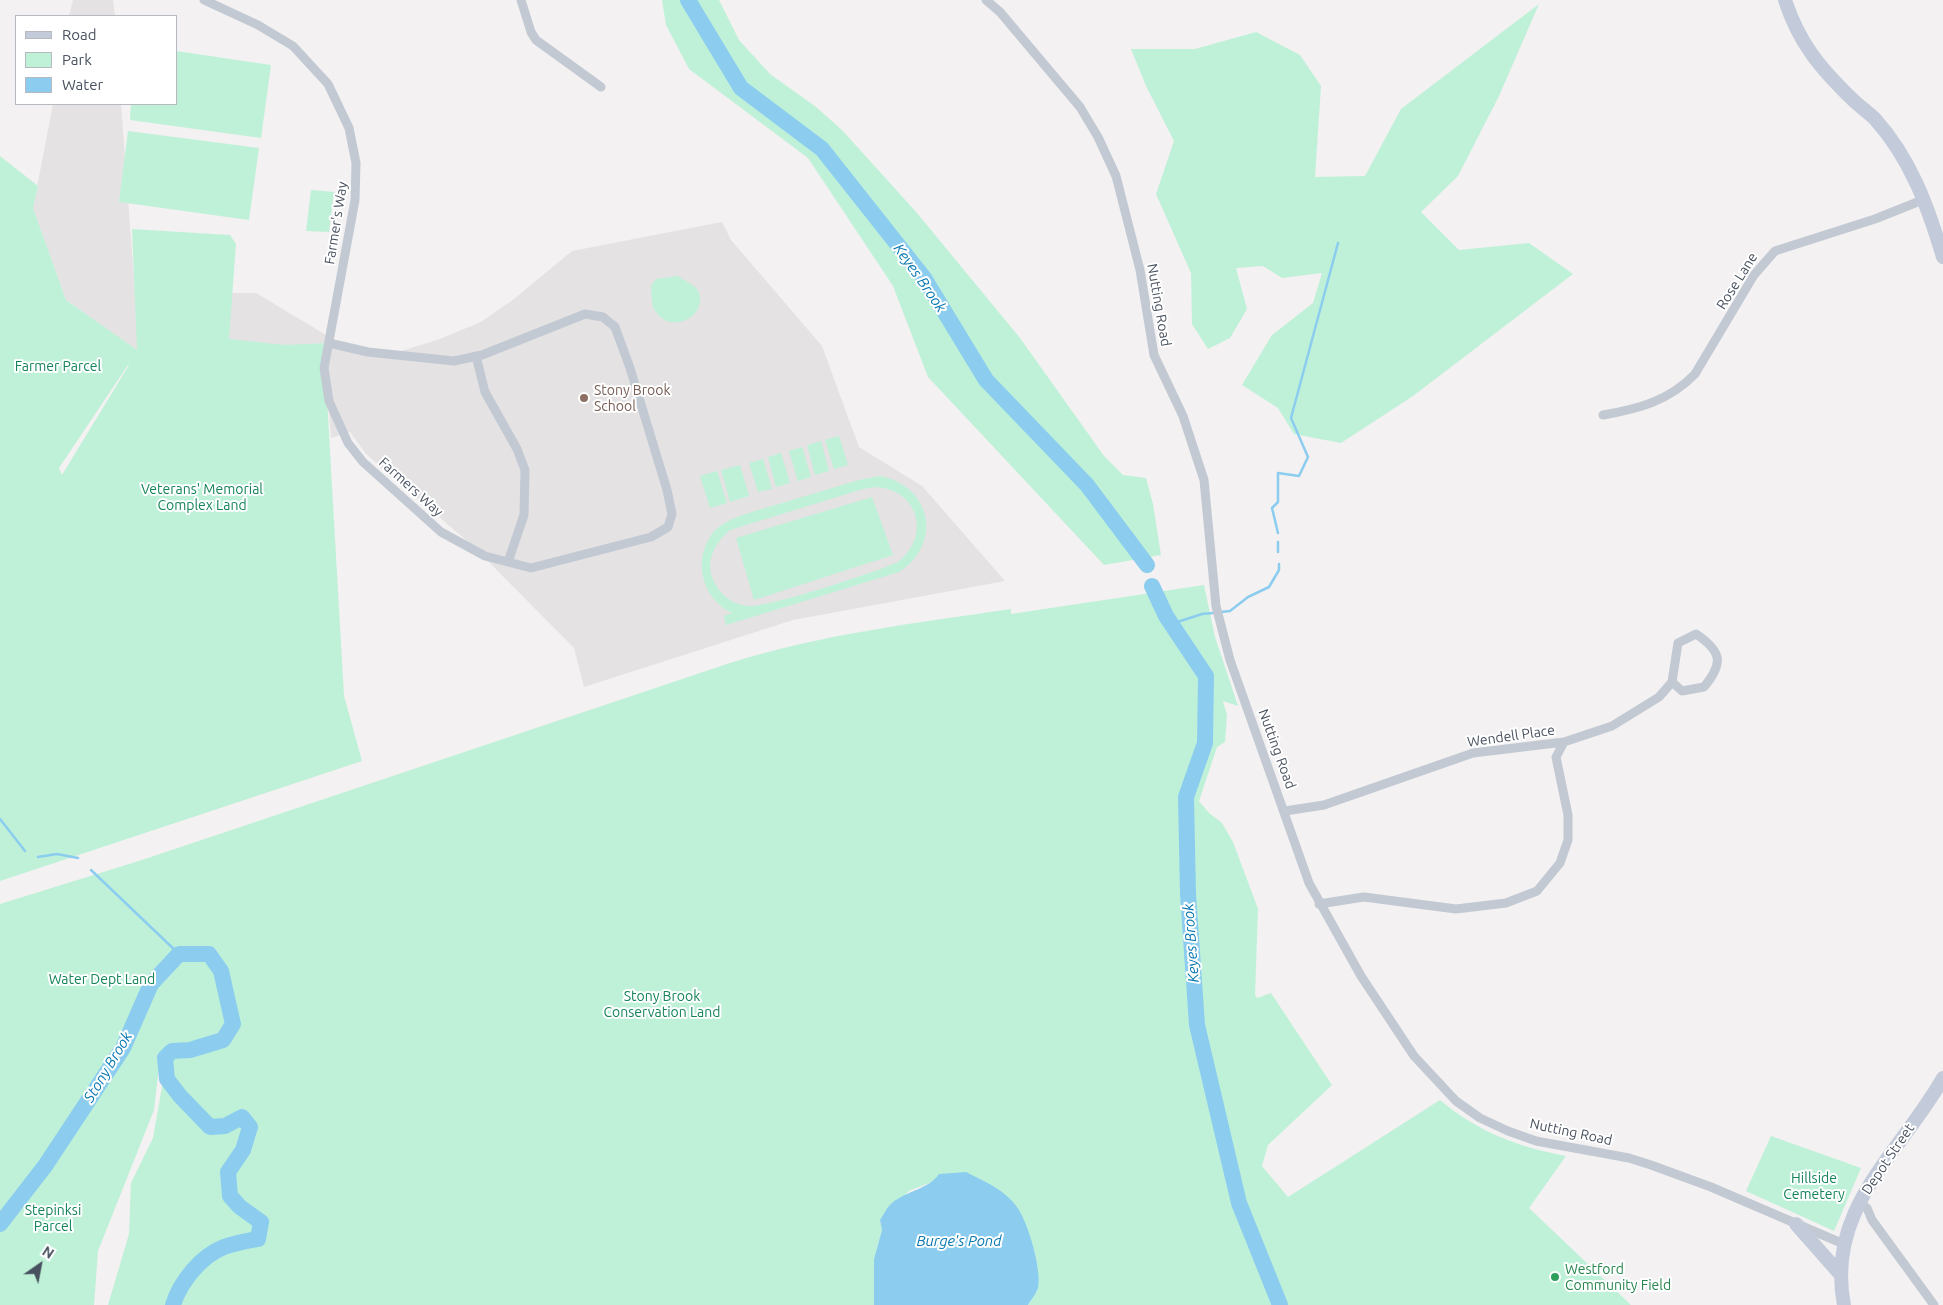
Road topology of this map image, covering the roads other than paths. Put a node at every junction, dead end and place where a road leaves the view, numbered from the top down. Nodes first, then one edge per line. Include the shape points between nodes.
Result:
1 (204, 0) edge
2 (521, 0) edge
3 (986, 0) edge
4 (1785, 0) edge
5 (601, 87) dead end
6 (1924, 199) junction
7 (1943, 257) edge
8 (329, 343) junction
9 (476, 356) junction
10 (1603, 415) dead end
11 (508, 562) junction
12 (1672, 682) junction
13 (1564, 742) junction
14 (1285, 811) junction
15 (1319, 904) junction
16 (1943, 1078) edge
17 (1860, 1202) junction
18 (1852, 1218) junction
19 (1872, 1220) junction
20 (1796, 1224) junction
21 (1846, 1244) junction
22 (1841, 1275) junction
23 (1844, 1305) edge
24 (1934, 1305) edge

1 - 8 street, Farmer's Way via 258,25 293,46 328,84 349,128 356,164 355,200
2 - 5 street via 536,40
3 - 14 street, Nutting Road via 1000,12 1080,107 1116,176 1140,270 1154,355 1183,416 1204,480 1216,606 1222,635
4 - 6 main road via 1810,55 1874,118 1910,168
6 - 7 main road
6 - 10 street, Rose Lane via 1875,219 1774,251 1754,276 1696,374 1683,387 1660,401
8 - 9 street via 413,358 454,361
8 - 11 street, Farmers Way via 324,368 329,401 356,454 441,532 485,556
9 - 11 street via 485,392 525,470 524,515
9 - 11 street, Farmers Way via 585,314 603,317 615,327 627,360 672,514 668,527 651,537 531,568
12 - 12 street via 1678,643 1696,634 1711,644 1717,656 1716,672 1704,687 1682,691
12 - 13 street, Wendell Place via 1659,696 1612,726
13 - 14 street, Wendell Place via 1473,753 1324,805
13 - 15 street via 1556,757 1568,815 1568,840 1560,864 1537,891 1506,903 1456,909 1364,896
14 - 15 street, Nutting Road via 1301,864
15 - 20 street, Nutting Road via 1361,976 1414,1056 1445,1091 1469,1111 1536,1142 1629,1158 1651,1165
16 - 17 main road, Depot Street via 1869,1182
17 - 18 main road, Depot Street
17 - 19 street
18 - 19 street
18 - 21 main road, Depot Street
19 - 24 street
20 - 21 street, Nutting Road
20 - 22 main road
21 - 22 main road, Depot Street
22 - 23 main road, Depot Street

